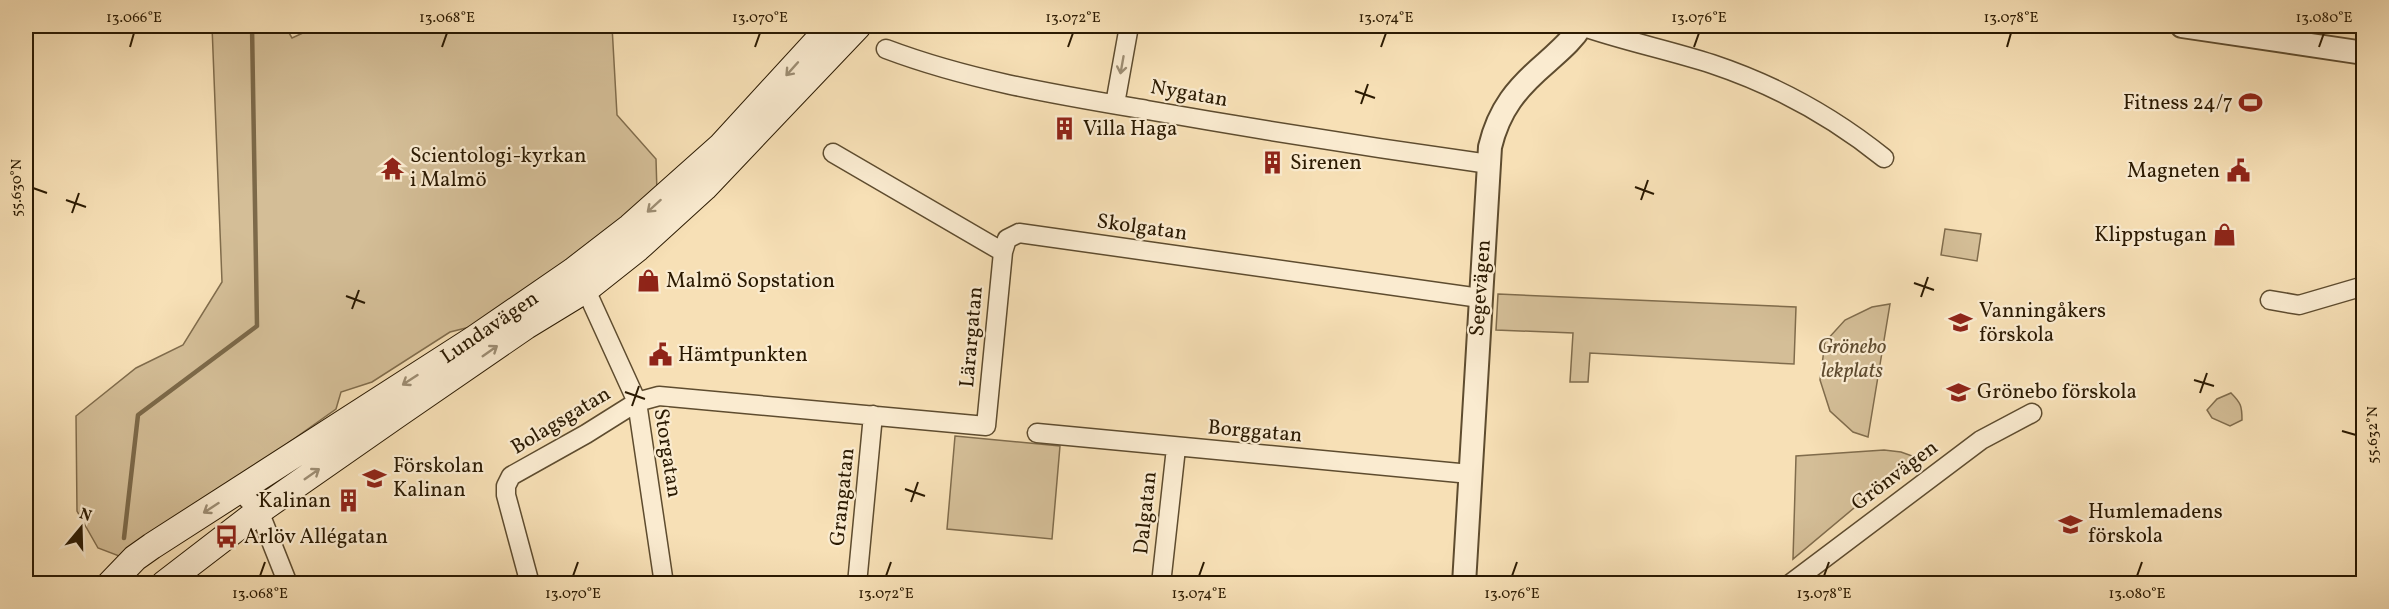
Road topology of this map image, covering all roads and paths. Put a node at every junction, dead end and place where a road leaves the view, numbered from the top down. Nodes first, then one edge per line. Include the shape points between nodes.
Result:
1 (831, 26) edge
2 (858, 26) edge
3 (1129, 26) edge
4 (1581, 26) edge
5 (2182, 26) edge
6 (886, 49) dead end
7 (2364, 53) edge
8 (1115, 104) junction
9 (833, 153) dead end
10 (1884, 158) dead end
11 (1489, 164) junction
12 (1003, 252) junction
13 (579, 281) junction
14 (2364, 286) edge
15 (1480, 298) junction
16 (2270, 300) dead end
17 (637, 402) junction
18 (2032, 413) dead end
19 (873, 415) junction
20 (1037, 433) dead end
21 (1176, 448) junction
22 (1470, 474) junction
23 (239, 490) junction
24 (259, 511) junction
25 (110, 584) edge
26 (164, 584) edge
27 (288, 584) edge
28 (530, 584) edge
29 (664, 584) edge
30 (857, 584) edge
31 (1161, 584) edge
32 (1464, 584) edge
33 (1790, 584) edge

1 -> 13 main road, Lundavägen via 721,146 630,227
2 - 13 main road, Lundavägen via 704,188 638,248
3 -> 8 street
4 - 10 street via 1713,64 1764,84 1818,111
4 - 11 street, Segevägen via 1510,98 1494,132
5 - 7 street
6 - 8 street, Nygatan via 993,82
8 - 11 street, Nygatan
9 - 12 street
11 - 15 street, Segevägen
12 - 15 street, Skolgatan via 1007,239 1019,233
12 - 19 street, Lärargatan via 986,426
13 - 17 street, Storgatan
13 -> 23 main road, Lundavägen via 474,339
24 -> 13 main road, Lundavägen via 526,326
14 - 16 street via 2299,305
15 - 22 street, Segevägen
17 - 19 street via 659,396
17 - 28 street, Bolagsgatan via 511,476 506,495
17 - 29 street, Storgatan
18 - 33 street, Grönvägen via 1981,440
19 - 30 street, Grangatan
20 - 21 street, Borggatan
21 - 22 street, Borggatan
21 - 31 street, Dalgatan
22 - 32 street, Segevägen
23 - 24 street
23 -> 25 main road, Lundavägen via 135,558
24 - 26 main road, Lundavägen
24 - 27 street

